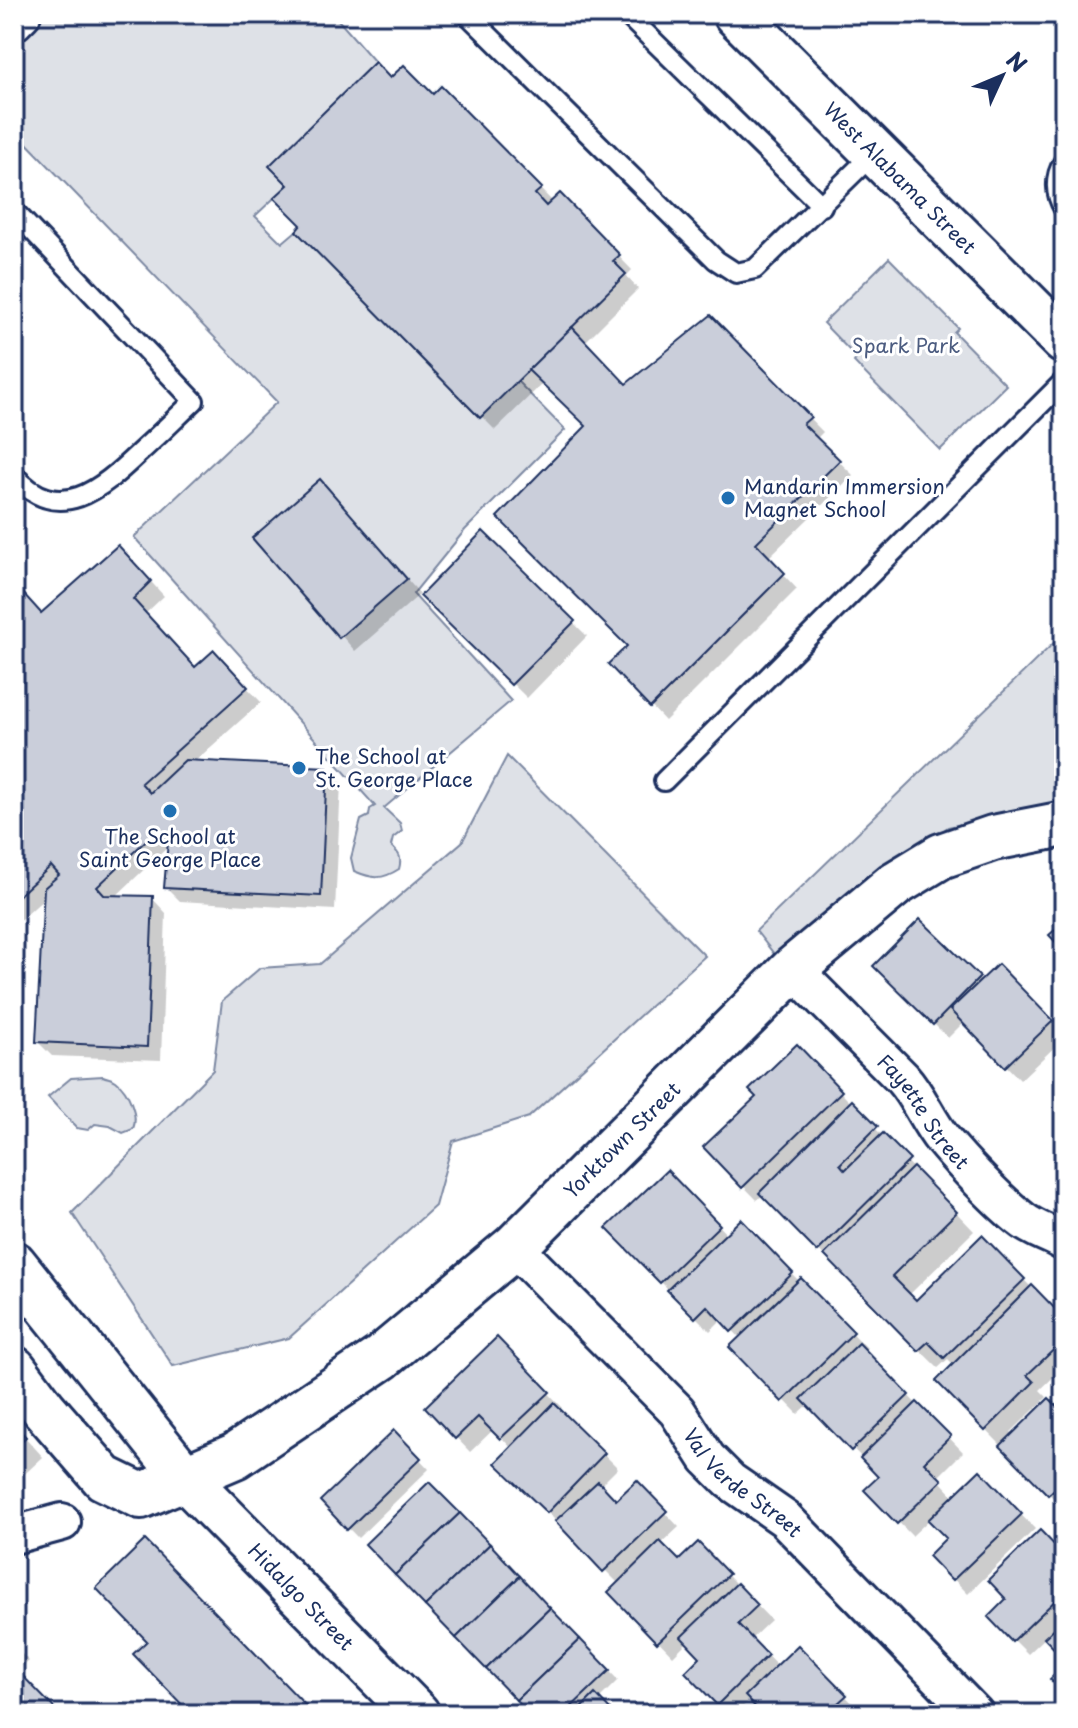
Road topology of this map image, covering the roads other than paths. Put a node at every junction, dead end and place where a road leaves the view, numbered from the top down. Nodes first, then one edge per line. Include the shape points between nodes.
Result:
1 (22, 14) edge
2 (467, 14) edge
3 (626, 14) edge
4 (736, 14) edge
5 (14, 22) edge
6 (874, 153) junction
7 (1064, 161) edge
8 (822, 206) junction
9 (1064, 209) edge
10 (14, 211) edge
11 (1064, 341) edge
12 (1064, 381) edge
13 (14, 475) edge
14 (664, 781) dead end
15 (1064, 824) edge
16 (793, 969) junction
17 (1064, 1242) edge
18 (514, 1247) junction
19 (14, 1264) edge
20 (14, 1369) edge
21 (186, 1479) junction
22 (62, 1522) dead end
23 (14, 1535) edge
24 (417, 1714) edge
25 (975, 1714) edge

1 - 5 street
2 - 8 lane via 716,260 736,273 755,269
3 - 8 lane
4 - 6 street, West Alabama Street
6 - 8 lane
6 - 11 street, West Alabama Street
7 - 9 lane via 1055,194
10 - 13 lane via 194,401 83,497 43,498
12 - 14 lane
15 - 16 street, Yorktown Street via 993,838 941,856 895,884
16 - 17 street, Fayette Street via 902,1078 944,1141 1019,1218
16 - 18 street, Yorktown Street
18 - 21 street, Yorktown Street via 381,1358 235,1456
18 - 25 street, Val Verde Street via 677,1411 707,1458 785,1519
19 - 21 street, Hidalgo Street
20 - 21 street via 104,1478 141,1496
21 - 24 street, Hidalgo Street
22 - 23 street

